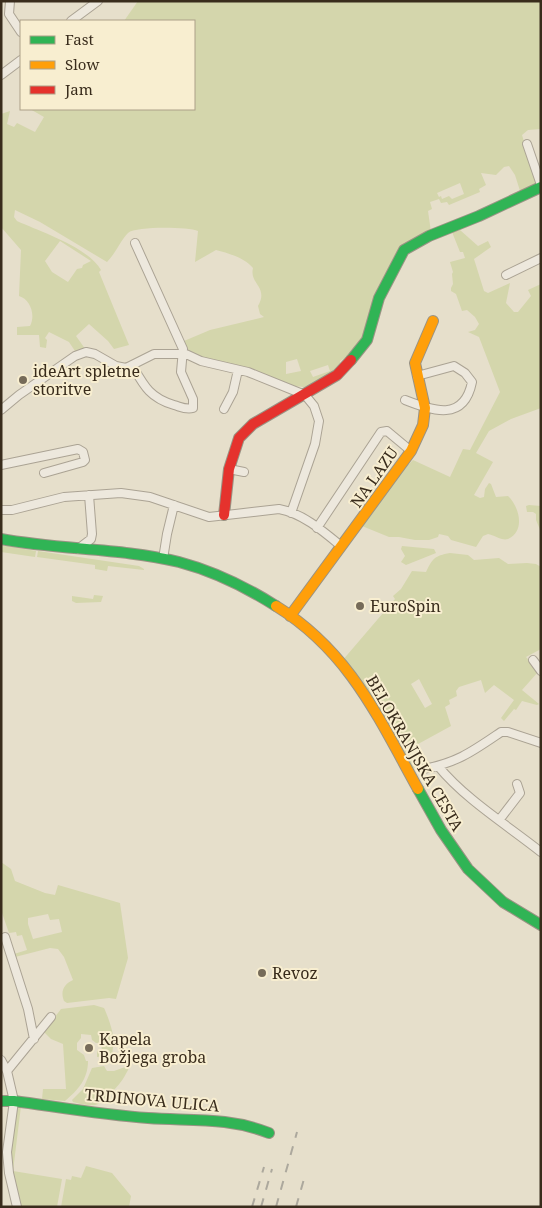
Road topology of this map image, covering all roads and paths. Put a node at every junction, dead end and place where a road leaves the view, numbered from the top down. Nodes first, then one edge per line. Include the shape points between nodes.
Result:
1 (10, 1) edge
2 (98, 1) edge
3 (72, 20) edge
4 (20, 30) edge
5 (20, 61) edge
6 (1, 75) edge
7 (527, 144) dead end
8 (541, 186) edge
9 (136, 244) dead end
10 (541, 258) edge
11 (506, 275) dead end
12 (434, 321) dead end
13 (183, 354) junction
14 (132, 365) junction
15 (238, 370) junction
16 (417, 376) junction
17 (305, 395) junction
18 (405, 400) dead end
19 (425, 408) junction
20 (224, 409) dead end
21 (1, 410) edge
22 (411, 451) junction
23 (1, 465) edge
24 (229, 469) junction
25 (244, 472) dead end
26 (44, 473) dead end
27 (90, 495) junction
28 (174, 505) junction
29 (1, 510) edge
30 (291, 512) junction
31 (224, 515) junction
32 (317, 528) junction
33 (1, 539) edge
34 (340, 546) junction
35 (78, 549) junction
36 (163, 559) junction
37 (290, 616) junction
38 (533, 660) dead end
39 (541, 671) edge
40 (541, 743) edge
41 (438, 766) junction
42 (423, 769) dead end
43 (518, 784) dead end
44 (500, 819) junction
45 (541, 852) edge
46 (541, 925) edge
47 (5, 937) dead end
48 (52, 1017) dead end
49 (34, 1039) junction
50 (1, 1060) edge
51 (7, 1071) junction
52 (1, 1101) edge
53 (14, 1101) junction
54 (269, 1133) dead end
55 (17, 1207) edge

1 - 4 street via 9,14
2 - 3 street
5 - 6 street
7 - 8 street
8 - 17 street via 404,250 379,298 367,340 337,375
9 - 13 street via 180,340
10 - 11 street
12 - 16 street via 415,363
13 - 14 street via 154,354
13 - 14 street via 181,372 194,405 188,410 154,396
13 - 15 street
14 - 21 street via 126,368 116,366 86,352 75,356
15 - 17 street
15 - 20 street via 233,392
16 - 19 street
16 - 19 street via 454,366 472,382 466,399 452,410
17 - 24 street via 253,424 239,438
17 - 30 street via 314,406 319,421
18 - 19 street
19 - 22 street via 423,425
22 - 32 street, NA LAZU via 387,431 381,432
22 - 34 street, NA LAZU
23 - 26 street via 78,449 83,452 83,462
24 - 25 street
24 - 31 street
27 - 28 street via 136,495
27 - 29 street
27 - 35 street via 91,539
28 - 31 street via 209,517
28 - 36 street
30 - 31 street via 272,509
30 - 32 street
32 - 34 street
33 - 35 street, BELOKRANJSKA CESTA
34 - 37 street, NA LAZU
35 - 36 street, BELOKRANJSKA CESTA
36 - 37 street, BELOKRANJSKA CESTA via 222,578
37 - 46 street, BELOKRANJSKA CESTA via 315,634 353,676 441,830 468,869 503,902
38 - 39 street
40 - 41 street via 501,732 464,757
41 - 42 street
41 - 44 street via 452,782
43 - 44 street via 520,793
44 - 45 street
47 - 49 street
48 - 49 street
49 - 51 street
50 - 51 street
51 - 53 street
52 - 53 street, TRDINOVA ULICA
53 - 54 street, TRDINOVA ULICA via 147,1118 204,1119 251,1126
53 - 55 street via 7,1152

